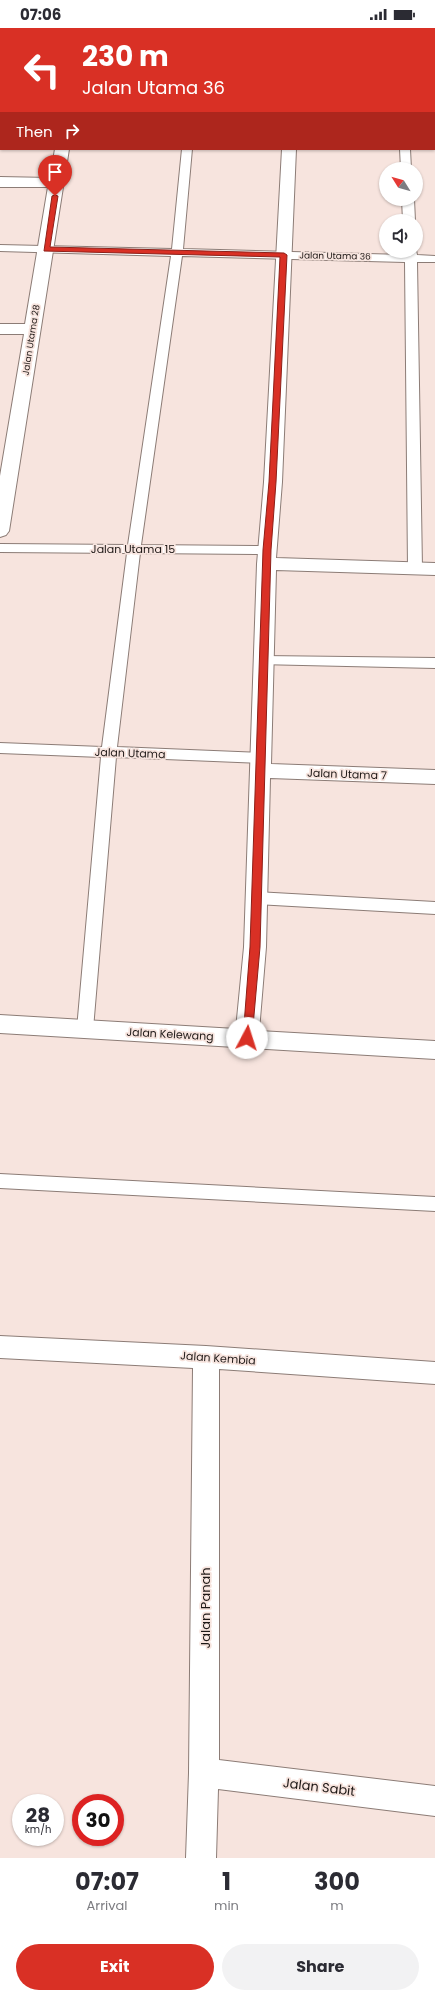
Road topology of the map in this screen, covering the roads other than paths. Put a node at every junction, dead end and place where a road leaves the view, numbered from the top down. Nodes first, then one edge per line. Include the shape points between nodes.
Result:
1 (62, 150) edge
2 (187, 150) edge
3 (289, 150) edge
4 (405, 150) edge
5 (406, 162) edge
6 (0, 182) edge
7 (57, 183) junction
8 (0, 248) edge
9 (46, 249) junction
10 (177, 252) junction
11 (284, 255) junction
12 (379, 255) edge
13 (423, 257) edge
14 (411, 258) edge
15 (435, 259) edge
16 (0, 329) edge
17 (33, 329) junction
18 (5, 464) edge
19 (0, 531) edge
20 (0, 548) edge
21 (134, 549) junction
22 (266, 557) junction
23 (415, 568) junction
24 (435, 569) edge
25 (263, 661) junction
26 (435, 663) edge
27 (0, 748) edge
28 (110, 752) junction
29 (260, 765) junction
30 (435, 777) edge
31 (256, 898) junction
32 (435, 908) edge
33 (0, 1024) edge
34 (85, 1029) junction
35 (247, 1038) junction
36 (435, 1050) edge
37 (0, 1181) edge
38 (435, 1204) edge
39 (0, 1347) edge
40 (206, 1357) junction
41 (435, 1373) edge
42 (204, 1773) junction
43 (435, 1801) edge
44 (201, 1858) edge

1 - 7 street, Jalan Utama 28
2 - 10 lane
3 - 11 street, Jalan Utama 36
4 - 5 lane
6 - 7 street
7 - 9 street, Jalan Utama 28
8 - 9 lane, Jalan Utama 36
9 - 10 lane, Jalan Utama 36
9 - 17 street, Jalan Utama 28
10 - 11 lane, Jalan Utama 36
10 - 21 lane
11 - 12 lane, Jalan Utama 36
11 - 22 street, Jalan Utama 36 via 273,482
13 - 15 lane, Jalan Utama 36
14 - 23 lane
16 - 17 street
17 - 18 street, Jalan Utama 28
18 - 19 street, Jalan Utama 28
20 - 21 lane, Jalan Utama 15
21 - 22 lane, Jalan Utama 15
21 - 28 lane
22 - 23 street, Jalan Utama 15
22 - 25 street, Jalan Utama 36
23 - 24 street, Jalan Utama 15
25 - 26 lane
25 - 29 street, Jalan Utama 36
27 - 28 lane, Jalan Utama
28 - 29 lane, Jalan Utama
28 - 34 lane
29 - 30 street, Jalan Utama 7
29 - 31 street, Jalan Utama 36
31 - 32 lane
31 - 35 street, Jalan Utama 36 via 255,947
33 - 34 street, Jalan Kelewang
34 - 35 street, Jalan Kelewang
35 - 36 street, Jalan Kelewang
37 - 38 lane
39 - 40 street, Jalan Kembia
40 - 41 street, Jalan Kembia
40 - 42 street, Jalan Panah
42 - 43 street, Jalan Sabit
42 - 44 street, Jalan Panah

